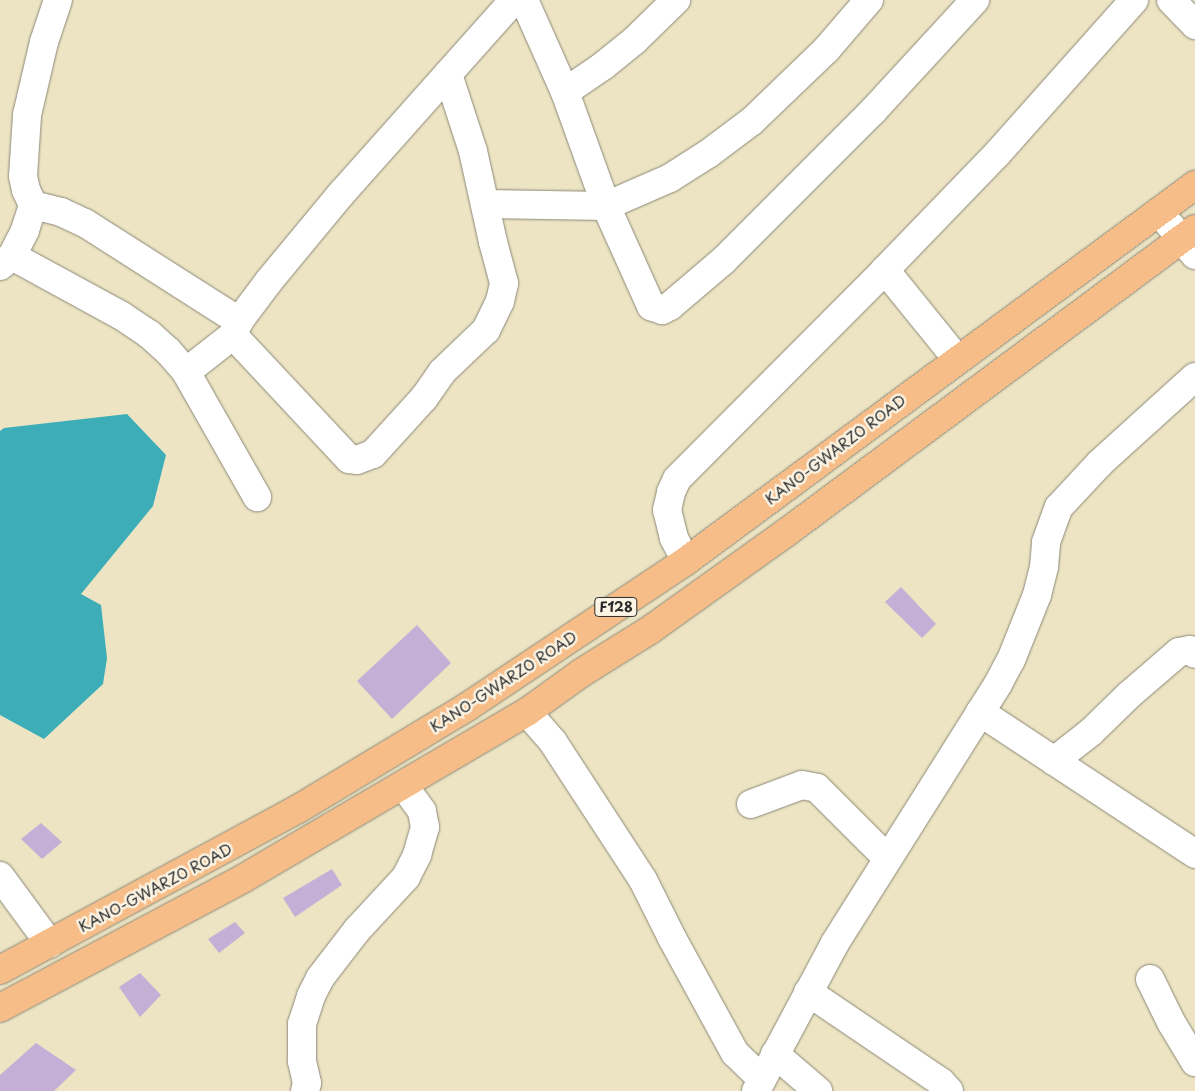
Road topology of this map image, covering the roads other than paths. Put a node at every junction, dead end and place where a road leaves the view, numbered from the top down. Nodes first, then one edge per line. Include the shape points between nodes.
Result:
1 (58, 0) edge
2 (514, 0) edge
3 (524, 0) edge
4 (676, 0) edge
5 (869, 0) edge
6 (975, 0) edge
7 (1134, 0) edge
8 (1171, 0) edge
9 (1195, 25) edge
10 (448, 74) junction
11 (564, 92) junction
12 (1195, 185) edge
13 (33, 204) junction
14 (485, 204) junction
15 (606, 206) junction
16 (1159, 212) junction
17 (1190, 241) edge
18 (6, 261) edge
19 (885, 270) junction
20 (236, 328) junction
21 (957, 359) junction
22 (186, 372) junction
23 (1195, 377) edge
24 (257, 497) dead end
25 (686, 561) junction
26 (1195, 654) edge
27 (527, 712) junction
28 (980, 712) junction
29 (1054, 761) junction
30 (404, 786) junction
31 (751, 804) dead end
32 (1195, 854) edge
33 (888, 859) junction
34 (0, 876) edge
35 (50, 944) junction
36 (0, 970) edge
37 (1150, 979) dead end
38 (808, 992) junction
39 (0, 1008) edge
40 (776, 1054) junction
41 (1195, 1062) edge
42 (759, 1085) edge
43 (305, 1091) edge
44 (818, 1091) edge
45 (949, 1091) edge

1 - 13 street via 44,42 26,124 24,176
2 - 10 street
3 - 11 street
4 - 11 street via 603,66
5 - 15 street via 826,50 752,121 670,178
6 - 15 street via 873,111 724,260 667,308 651,306
7 - 19 street via 997,154
8 - 9 street
10 - 14 street via 473,150
10 - 20 street via 341,194
11 - 15 street
12 - 16 main road, KANO-GWARZO ROAD / F128
13 - 18 street via 25,230
13 - 20 street via 85,223
14 - 15 street
14 - 20 street via 504,283 494,318 486,330 442,372 424,398 369,457 349,459
16 - 17 street
16 - 21 main road, KANO-GWARZO ROAD / F128
17 - 27 main road, F128 via 650,630
18 - 22 street via 122,316 149,334
19 - 21 street
19 - 25 street via 678,479 671,492 668,510 674,538
20 - 22 street
21 - 25 main road, KANO-GWARZO ROAD / F128
22 - 24 street
23 - 28 street via 1100,463 1059,507 1046,542 1037,595 1011,660
25 - 35 main road, KANO-GWARZO ROAD / F128 via 468,707 306,805
26 - 29 street via 1190,650 1179,652
27 - 30 main road, F128 via 487,733
27 - 42 street via 558,750 643,880 735,1053
28 - 29 street
28 - 33 street
29 - 32 street
30 - 39 main road, F128 via 244,878
30 - 43 street via 422,811 425,827 417,855 406,877 357,930 320,978 311,996 302,1024
31 - 33 street via 802,785 817,788
33 - 38 street
34 - 35 street
35 - 36 main road, KANO-GWARZO ROAD / F128
37 - 41 street
38 - 40 street
38 - 45 street via 941,1082
40 - 42 street
40 - 44 street

